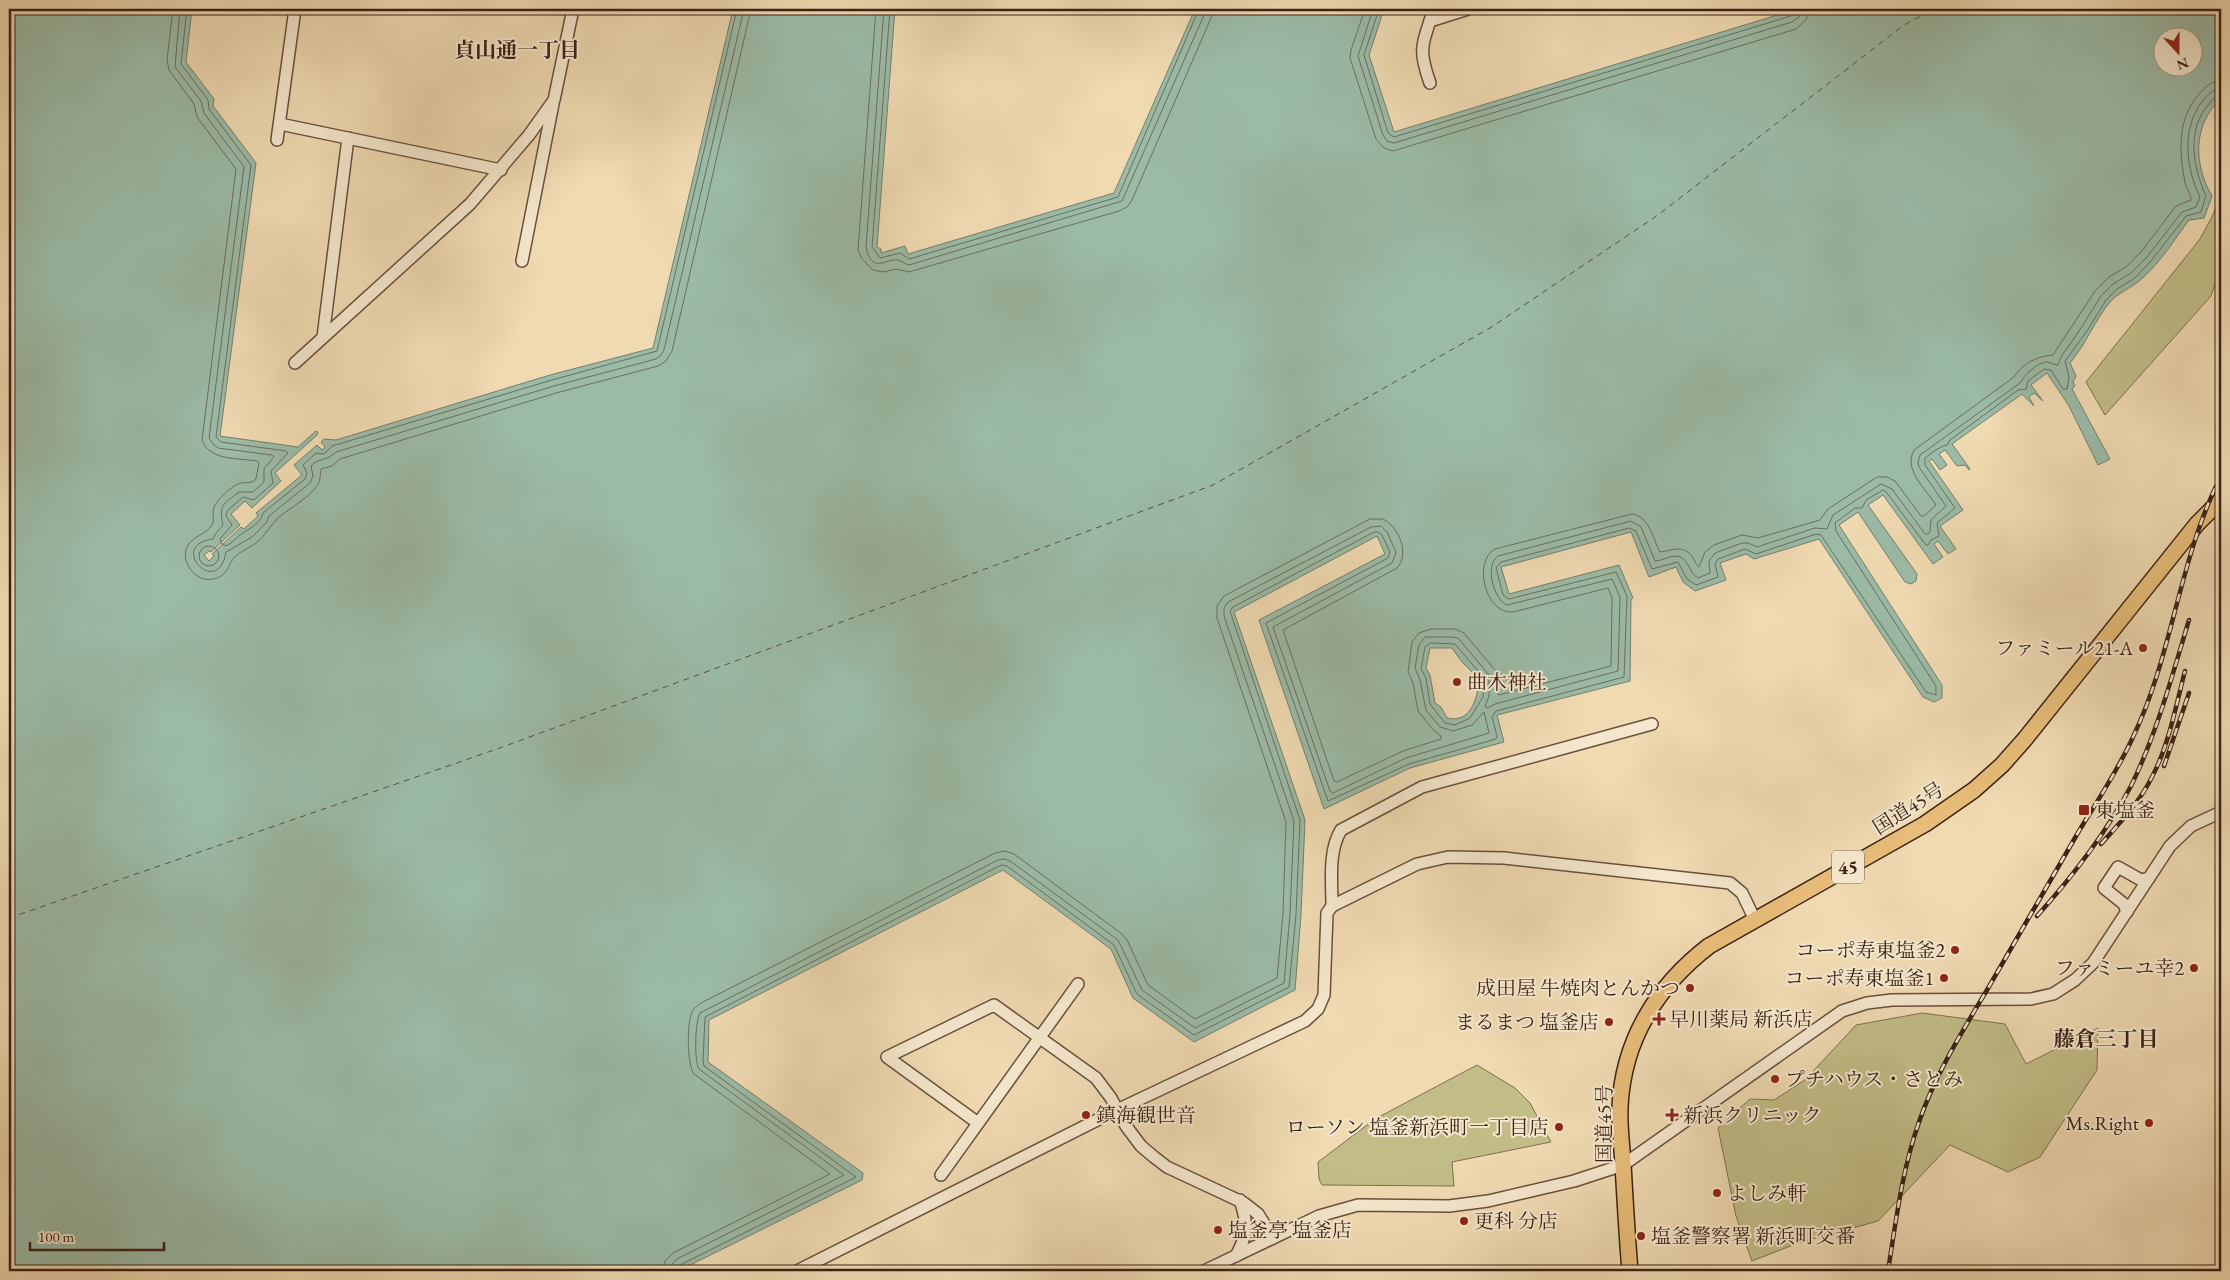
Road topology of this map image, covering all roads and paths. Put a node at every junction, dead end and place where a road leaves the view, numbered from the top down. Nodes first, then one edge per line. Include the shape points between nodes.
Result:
1 (295, 9) edge
2 (573, 9) edge
3 (1434, 9) edge
4 (1468, 9) edge
5 (1430, 21) junction
6 (1430, 83) dead end
7 (554, 100) junction
8 (280, 124) junction
9 (348, 138) junction
10 (277, 140) dead end
11 (501, 170) junction
12 (522, 261) dead end
13 (323, 337) junction
14 (295, 362) dead end
15 (2221, 500) edge
16 (1652, 724) dead end
17 (2221, 812) edge
18 (2149, 878) junction
19 (1332, 906) junction
20 (2127, 912) junction
21 (1755, 920) junction
22 (1078, 984) dead end
23 (1039, 1036) junction
24 (1117, 1110) junction
25 (978, 1123) junction
26 (1623, 1165) junction
27 (941, 1175) dead end
28 (1240, 1200) junction
29 (1273, 1238) junction
30 (1236, 1256) junction
31 (797, 1271) edge
32 (1204, 1271) edge
33 (1630, 1271) edge

1 - 8 street
2 - 7 street
3 - 5 street
4 - 5 street
5 - 6 street via 1422,44 1422,61
7 - 11 street
7 - 12 street
8 - 9 street
8 - 10 street
9 - 11 street
9 - 13 street
11 - 13 street via 470,204
13 - 14 street
15 - 21 highway, 国道45号 / 45 via 2197,524 2002,765 1974,790 1924,824
16 - 19 street via 1422,787 1341,830 1332,856
17 - 18 street via 2183,832
18 - 20 street
18 - 20 street via 2141,880 2118,867 2104,888 2124,904
19 - 21 street via 1417,864 1448,857 1504,858 1730,884 1742,893
19 - 24 street via 1327,913 1324,995 1312,1016
20 - 26 street via 2093,963 2053,994 2031,999 1892,1000 1842,1011
21 - 26 highway, 国道45号 / 45 via 1689,961 1653,1002 1641,1024 1624,1074 1620,1108
22 - 23 street
23 - 24 street via 1096,1078
23 - 25 street
23 - 25 street via 994,1005 886,1057
24 - 28 street via 1140,1146 1154,1158
24 - 31 street
25 - 27 street
26 - 29 street via 1488,1202 1449,1206 1358,1205 1319,1216
26 - 33 highway, 国道45号 / 45
28 - 29 street via 1258,1214
28 - 30 street via 1246,1228 1244,1242
29 - 30 street
30 - 32 street

